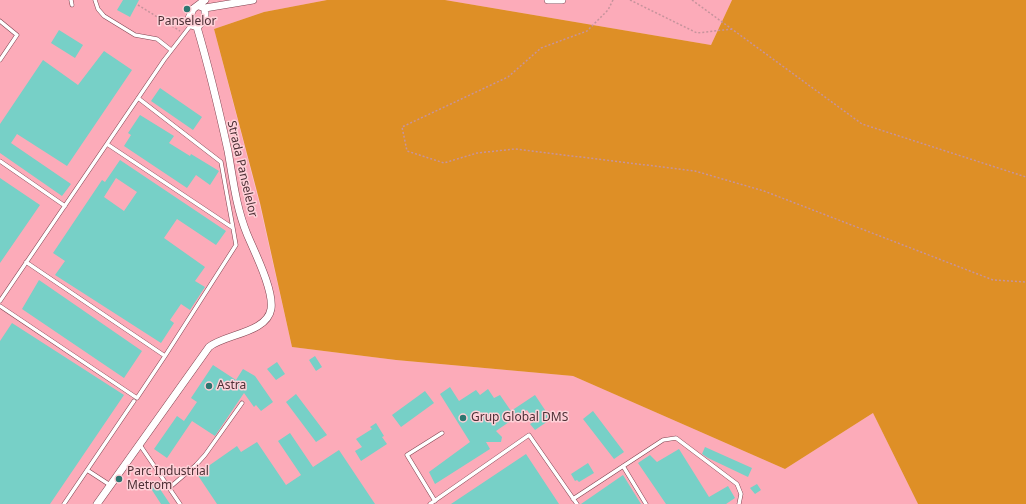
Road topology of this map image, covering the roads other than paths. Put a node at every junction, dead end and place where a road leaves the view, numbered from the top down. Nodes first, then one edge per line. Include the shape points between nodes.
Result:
1 (71, 0) edge
2 (95, 0) edge
3 (205, 0) edge
4 (253, 0) edge
5 (548, 0) edge
6 (562, 0) edge
7 (72, 5) dead end
8 (202, 7) junction
9 (0, 21) edge
10 (194, 26) junction
11 (171, 50) junction
12 (0, 60) edge
13 (138, 98) junction
14 (107, 144) junction
15 (0, 161) edge
16 (65, 206) junction
17 (233, 228) junction
18 (26, 262) junction
19 (0, 301) edge
20 (0, 306) edge
21 (166, 356) junction
22 (134, 401) dead end
23 (242, 403) dead end
24 (442, 433) dead end
25 (139, 444) junction
26 (623, 466) junction
27 (87, 470) junction
28 (110, 485) junction
29 (169, 488) junction
30 (574, 499) junction
31 (435, 500) junction
32 (64, 504) edge
33 (97, 504) edge
34 (180, 504) edge
35 (430, 504) edge
36 (577, 504) edge
37 (646, 504) edge
38 (739, 504) edge

1 - 7 lane
2 - 11 lane via 104,16 135,35 157,39
3 - 8 street, Strada Panselelor
4 - 8 street
5 - 6 street
8 - 10 street, Strada Panselelor via 205,20
8 - 10 street, Strada Panselelor via 193,9 189,18
9 - 12 lane via 17,35
10 - 11 lane via 183,33
10 - 25 street, Strada Panselelor via 228,152 237,206 266,282 271,309 257,327 217,341 209,347
11 - 13 lane
13 - 14 lane
13 - 17 lane via 221,162
14 - 16 lane
14 - 17 lane
15 - 16 lane
16 - 18 lane
17 - 21 lane via 236,245
18 - 19 lane
18 - 21 lane
20 - 21 lane via 137,398
22 - 27 lane
23 - 29 lane via 205,455
24 - 31 lane via 407,455
25 - 28 street, Strada Panselelor
25 - 29 lane
26 - 30 lane
26 - 37 lane
26 - 38 lane via 663,440 676,438 737,484 741,494
27 - 28 lane
27 - 32 lane
28 - 33 street, Strada Panselelor
29 - 34 lane
30 - 31 lane via 529,435
30 - 36 lane
31 - 35 lane

